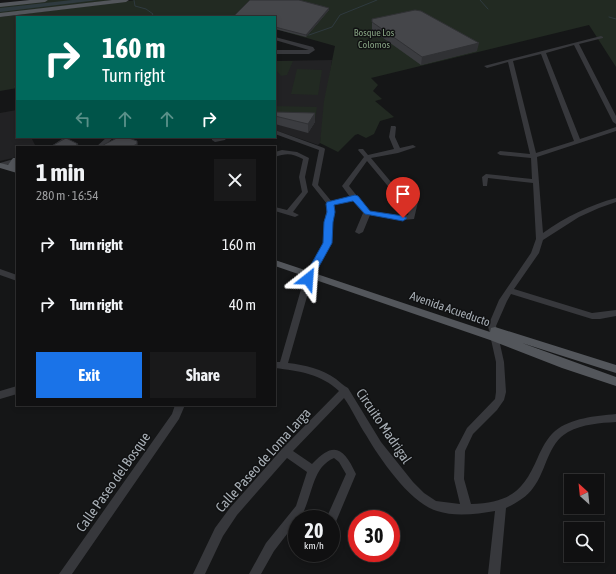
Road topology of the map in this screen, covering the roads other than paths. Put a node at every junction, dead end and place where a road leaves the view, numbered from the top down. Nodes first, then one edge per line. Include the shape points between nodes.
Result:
1 (25, 0) edge
2 (45, 0) edge
3 (126, 0) edge
4 (0, 5) edge
5 (0, 15) edge
6 (600, 37) dead end
7 (276, 38) edge
8 (576, 44) junction
9 (276, 52) edge
10 (543, 52) junction
11 (510, 60) junction
12 (487, 66) dead end
13 (616, 122) edge
14 (393, 127) dead end
15 (616, 129) edge
16 (276, 132) edge
17 (67, 138) edge
18 (110, 138) edge
19 (116, 138) edge
20 (578, 142) junction
21 (55, 146) edge
22 (101, 146) edge
23 (107, 146) edge
24 (413, 147) dead end
25 (361, 150) dead end
26 (398, 150) junction
27 (500, 153) dead end
28 (276, 154) edge
29 (534, 156) junction
30 (367, 157) junction
31 (16, 160) edge
32 (16, 161) edge
33 (0, 165) edge
34 (14, 170) edge
35 (0, 171) edge
36 (16, 177) edge
37 (536, 182) junction
38 (485, 185) dead end
39 (316, 187) junction
40 (304, 189) junction
41 (355, 198) junction
42 (616, 200) edge
43 (330, 204) junction
44 (276, 209) edge
45 (367, 213) junction
46 (358, 232) dead end
47 (540, 239) junction
48 (276, 258) edge
49 (276, 263) edge
50 (0, 272) edge
51 (311, 273) junction
52 (16, 278) edge
53 (510, 291) junction
54 (616, 314) edge
55 (494, 334) junction
56 (279, 365) edge
57 (616, 369) edge
58 (616, 382) edge
59 (16, 390) edge
60 (345, 391) junction
61 (0, 395) edge
62 (180, 406) edge
63 (616, 418) edge
64 (286, 452) junction
65 (313, 470) junction
66 (501, 505) junction
67 (467, 509) junction
68 (335, 510) edge
69 (65, 574) edge
70 (199, 574) edge
71 (255, 574) edge
72 (494, 574) edge

1 - 4 street
2 - 4 main road
3 - 5 main road
6 - 8 street
7 - 9 street via 312,50
8 - 10 street
8 - 13 street
10 - 11 street
10 - 20 street
11 - 12 street
11 - 29 street
14 - 26 street via 391,134
15 - 20 street
16 - 39 street via 322,149 315,179
17 - 21 street
18 - 22 street
19 - 23 street
20 - 29 street
24 - 26 street
25 - 30 street
26 - 30 street
27 - 29 street
28 - 40 street via 284,151 306,158 302,177
29 - 37 street
30 - 41 street via 345,186
30 - 45 street via 394,190 417,193 411,217
31 - 33 street
32 - 34 main road via 12,166
33 - 34 main road
35 - 36 main road
37 - 38 street via 486,176
37 - 47 street
39 - 40 street
39 - 43 street
40 - 44 street via 305,192 292,214
41 - 43 street
41 - 45 street
42 - 47 street via 589,210
43 - 51 street via 328,243
45 - 46 street
47 - 53 street via 535,253
48 - 51 main road, Avenida Acueducto
49 - 51 main road, Avenida Acueducto
50 - 52 street
51 - 55 main road, Avenida Acueducto
51 - 56 street
53 - 54 street via 592,316
53 - 55 street via 492,326
55 - 57 main road, Avenida Acueducto
55 - 58 main road, Avenida Acueducto via 566,365
55 - 67 street via 500,362 499,400 470,431 460,451 459,479
56 - 60 street, Circuito Madrigal via 316,372
59 - 61 street
60 - 64 street, Calle Paseo de Loma Larga
60 - 67 street, Circuito Madrigal via 387,460 414,490 434,506 444,509
62 - 69 street, Calle Paseo del Bosque via 176,416
63 - 66 street, Circuito Madrigal via 582,422 559,433 550,444 530,484 520,494
64 - 65 street
64 - 70 street, Calle Paseo de Loma Larga via 233,512 219,532
65 - 68 street via 326,455 335,453 341,456 351,474
65 - 71 street via 300,510 270,547
66 - 67 street, Circuito Madrigal
66 - 72 street

